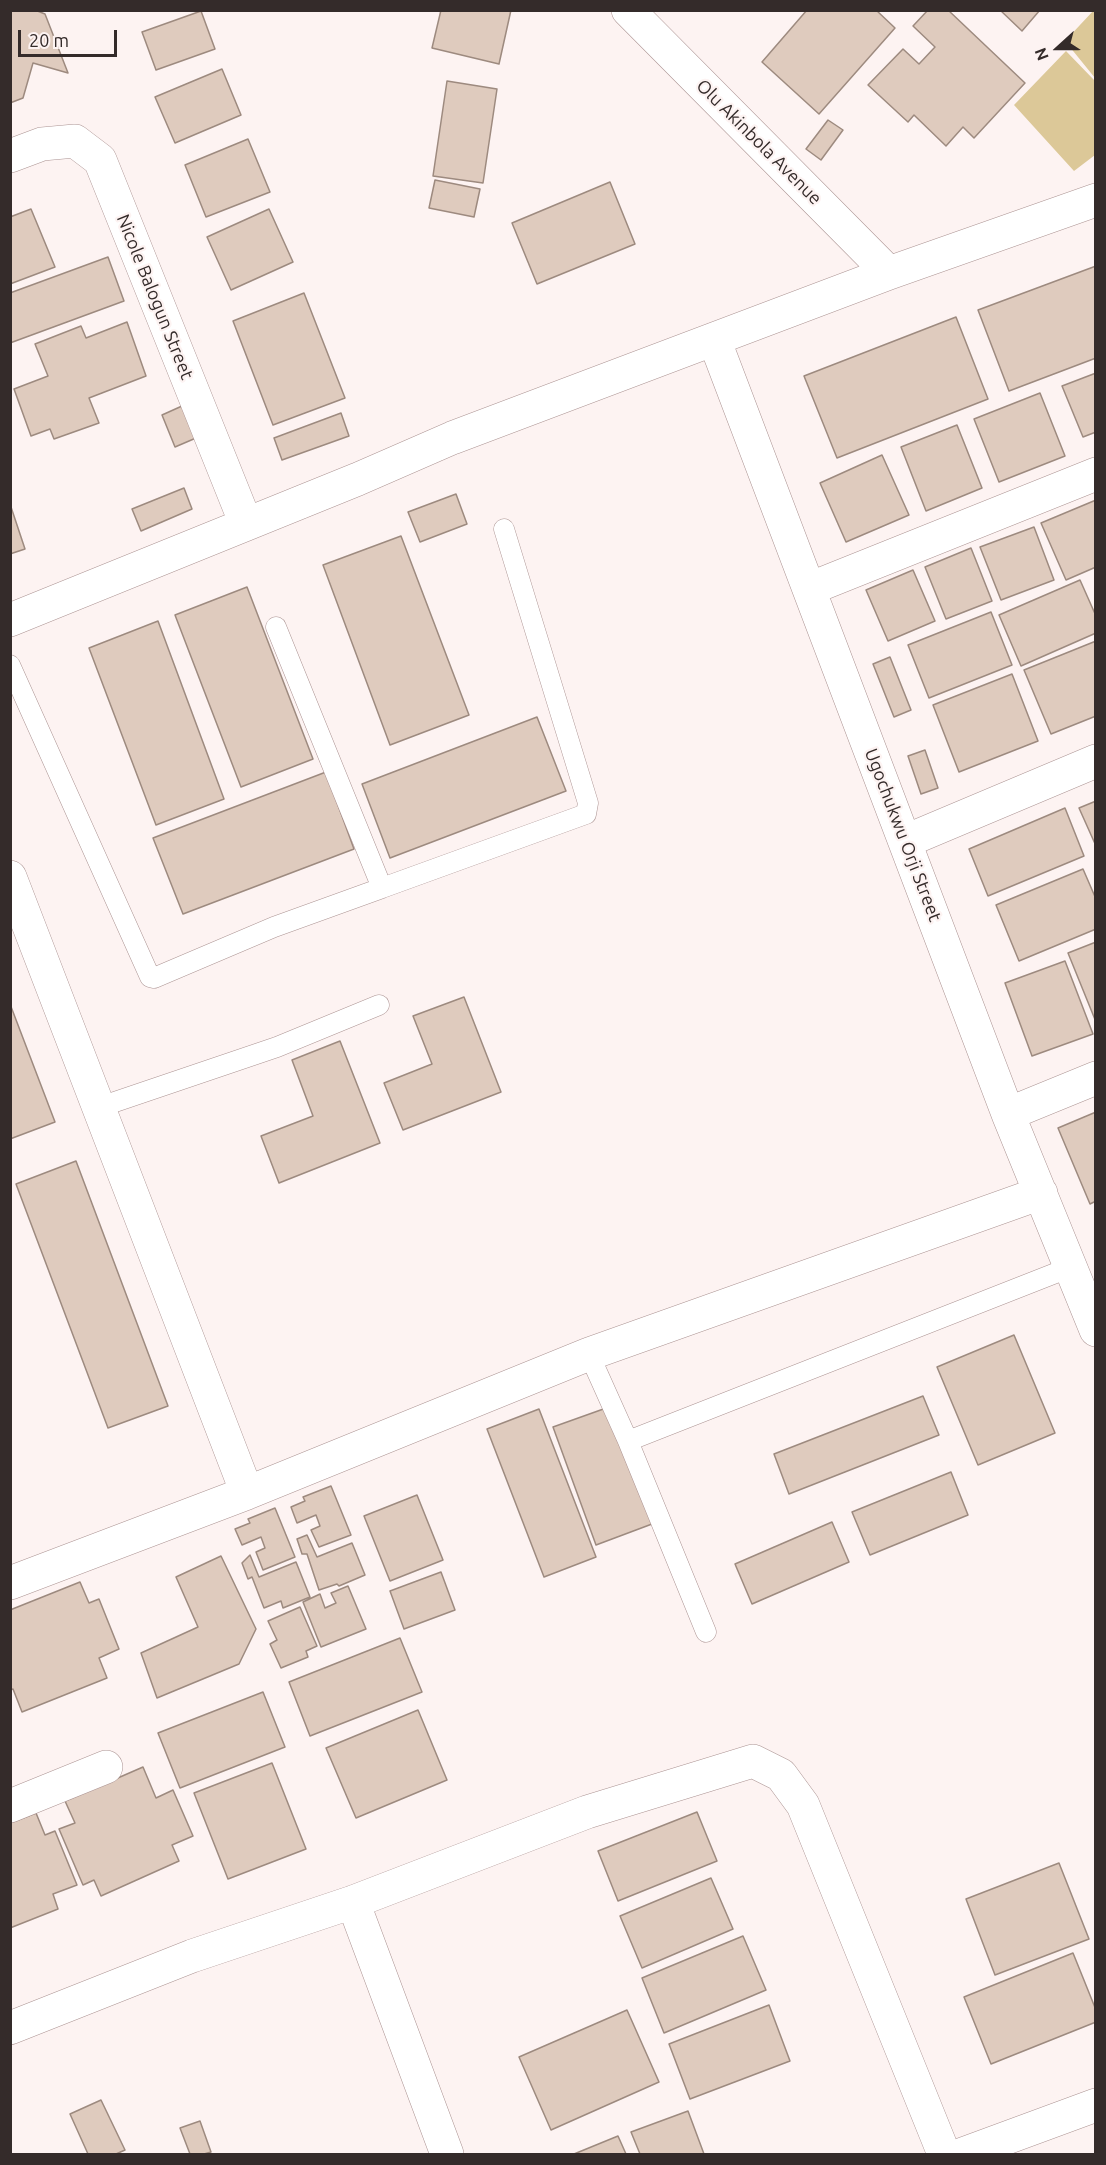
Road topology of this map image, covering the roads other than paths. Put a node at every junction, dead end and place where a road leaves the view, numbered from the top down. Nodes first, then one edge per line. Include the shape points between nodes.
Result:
1 (628, 10) edge
2 (10, 156) edge
3 (1095, 200) edge
4 (889, 273) junction
5 (714, 339) junction
6 (1095, 474) edge
7 (246, 524) junction
8 (504, 529) dead end
9 (809, 589) junction
10 (10, 620) edge
11 (276, 627) dead end
12 (10, 665) edge
13 (1095, 761) edge
14 (906, 841) junction
15 (10, 877) edge
16 (382, 888) junction
17 (379, 1005) dead end
18 (1095, 1078) edge
19 (100, 1107) junction
20 (1008, 1114) junction
21 (1041, 1193) junction
22 (1071, 1267) junction
23 (1095, 1330) edge
24 (589, 1354) junction
25 (628, 1442) junction
26 (247, 1493) junction
27 (10, 1583) edge
28 (706, 1632) dead end
29 (106, 1767) dead end
30 (10, 1806) edge
31 (353, 1902) junction
32 (10, 2028) edge
33 (1095, 2105) edge
34 (447, 2154) edge
35 (944, 2154) edge
36 (963, 2154) edge

1 - 4 street, Olu Akinbola Avenue
2 - 7 street, Nicole Balogun Street via 42,144 75,141 100,160
3 - 4 street
4 - 5 street
5 - 7 street via 452,438
5 - 9 street, Ugochukwu Orji Street
6 - 9 street
7 - 10 street
8 - 16 lane via 588,810 586,814
9 - 14 street, Ugochukwu Orji Street
11 - 16 lane
12 - 16 lane via 150,977
13 - 14 street
14 - 20 street, Ugochukwu Orji Street
15 - 19 street
17 - 19 lane via 277,1047
18 - 20 street
19 - 26 street
20 - 21 street, Ugochukwu Orji Street
21 - 22 street, Ugochukwu Orji Street
21 - 24 street
22 - 23 street, Ugochukwu Orji Street
22 - 25 lane
24 - 25 lane
24 - 26 street
25 - 28 lane
26 - 27 street
29 - 30 street
31 - 32 street via 192,1956
31 - 34 street
31 - 35 street via 587,1812 753,1761 781,1775 803,1805
33 - 36 street

